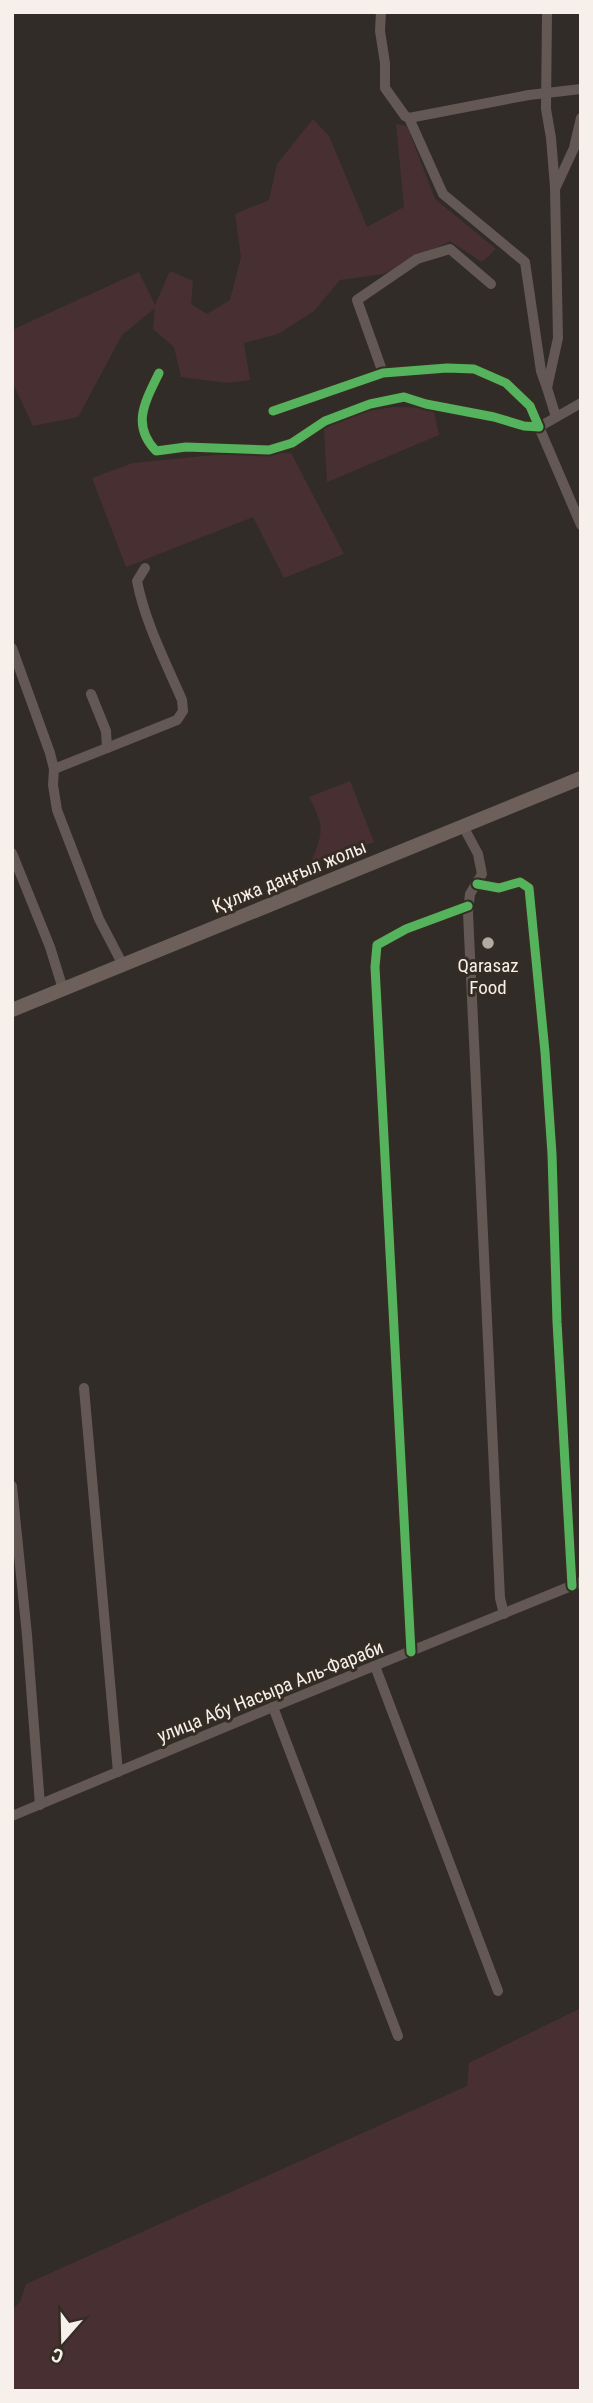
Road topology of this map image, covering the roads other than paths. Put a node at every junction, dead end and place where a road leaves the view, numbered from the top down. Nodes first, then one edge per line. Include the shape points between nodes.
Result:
1 (381, 12) edge
2 (547, 12) edge
3 (581, 89) edge
4 (546, 93) junction
5 (409, 118) junction
6 (581, 118) edge
7 (555, 188) junction
8 (491, 284) dead end
9 (159, 373) dead end
10 (383, 373) junction
11 (547, 388) junction
12 (581, 403) edge
13 (273, 411) dead end
14 (556, 417) junction
15 (539, 427) junction
16 (581, 525) edge
17 (145, 568) dead end
18 (12, 648) edge
19 (92, 694) dead end
20 (107, 748) junction
21 (54, 769) junction
22 (581, 778) edge
23 (463, 825) junction
24 (12, 853) edge
25 (477, 884) junction
26 (468, 906) junction
27 (123, 965) junction
28 (63, 989) junction
29 (12, 1010) edge
30 (84, 1388) dead end
31 (12, 1486) edge
32 (577, 1584) edge
33 (504, 1614) junction
34 (411, 1652) junction
35 (375, 1666) junction
36 (273, 1707) junction
37 (118, 1772) junction
38 (40, 1805) junction
39 (12, 1816) edge
40 (498, 1991) dead end
41 (398, 2036) dead end

1 - 5 street via 386,88
2 - 4 street
3 - 4 street
4 - 5 street
4 - 7 street
5 - 11 street via 443,194 525,262
6 - 7 street via 574,148
7 - 11 street via 558,338
8 - 10 street via 450,249 417,259 357,300
9 - 15 street via 141,418 145,440 156,451 186,447 270,450 292,443 326,421 404,397
10 - 13 street
10 - 15 street via 474,369 506,383 530,406
11 - 14 street
12 - 14 street
14 - 15 street
15 - 16 street
17 - 20 street via 137,580 140,597 183,711 177,720
18 - 21 street
19 - 20 street via 106,731
20 - 21 street
21 - 27 street via 57,810 99,919
22 - 23 main road, Құлжа даңғыл жолы
23 - 25 street via 481,864
23 - 27 main road, Құлжа даңғыл жолы
24 - 28 street
25 - 26 street
25 - 32 street via 499,888 520,882 529,888 545,1052 557,1322
26 - 33 street
26 - 34 street via 377,945 375,967
27 - 28 main road, Құлжа даңғыл жолы
28 - 29 main road, Құлжа даңғыл жолы
30 - 37 street
31 - 38 street
32 - 33 street, улица Абу Насыра Аль-Фараби
33 - 34 street, улица Абу Насыра Аль-Фараби
34 - 35 street, улица Абу Насыра Аль-Фараби
35 - 36 street, улица Абу Насыра Аль-Фараби
35 - 40 street
36 - 37 street, улица Абу Насыра Аль-Фараби
36 - 41 street
37 - 38 street, улица Абу Насыра Аль-Фараби
38 - 39 street, улица Абу Насыра Аль-Фараби

